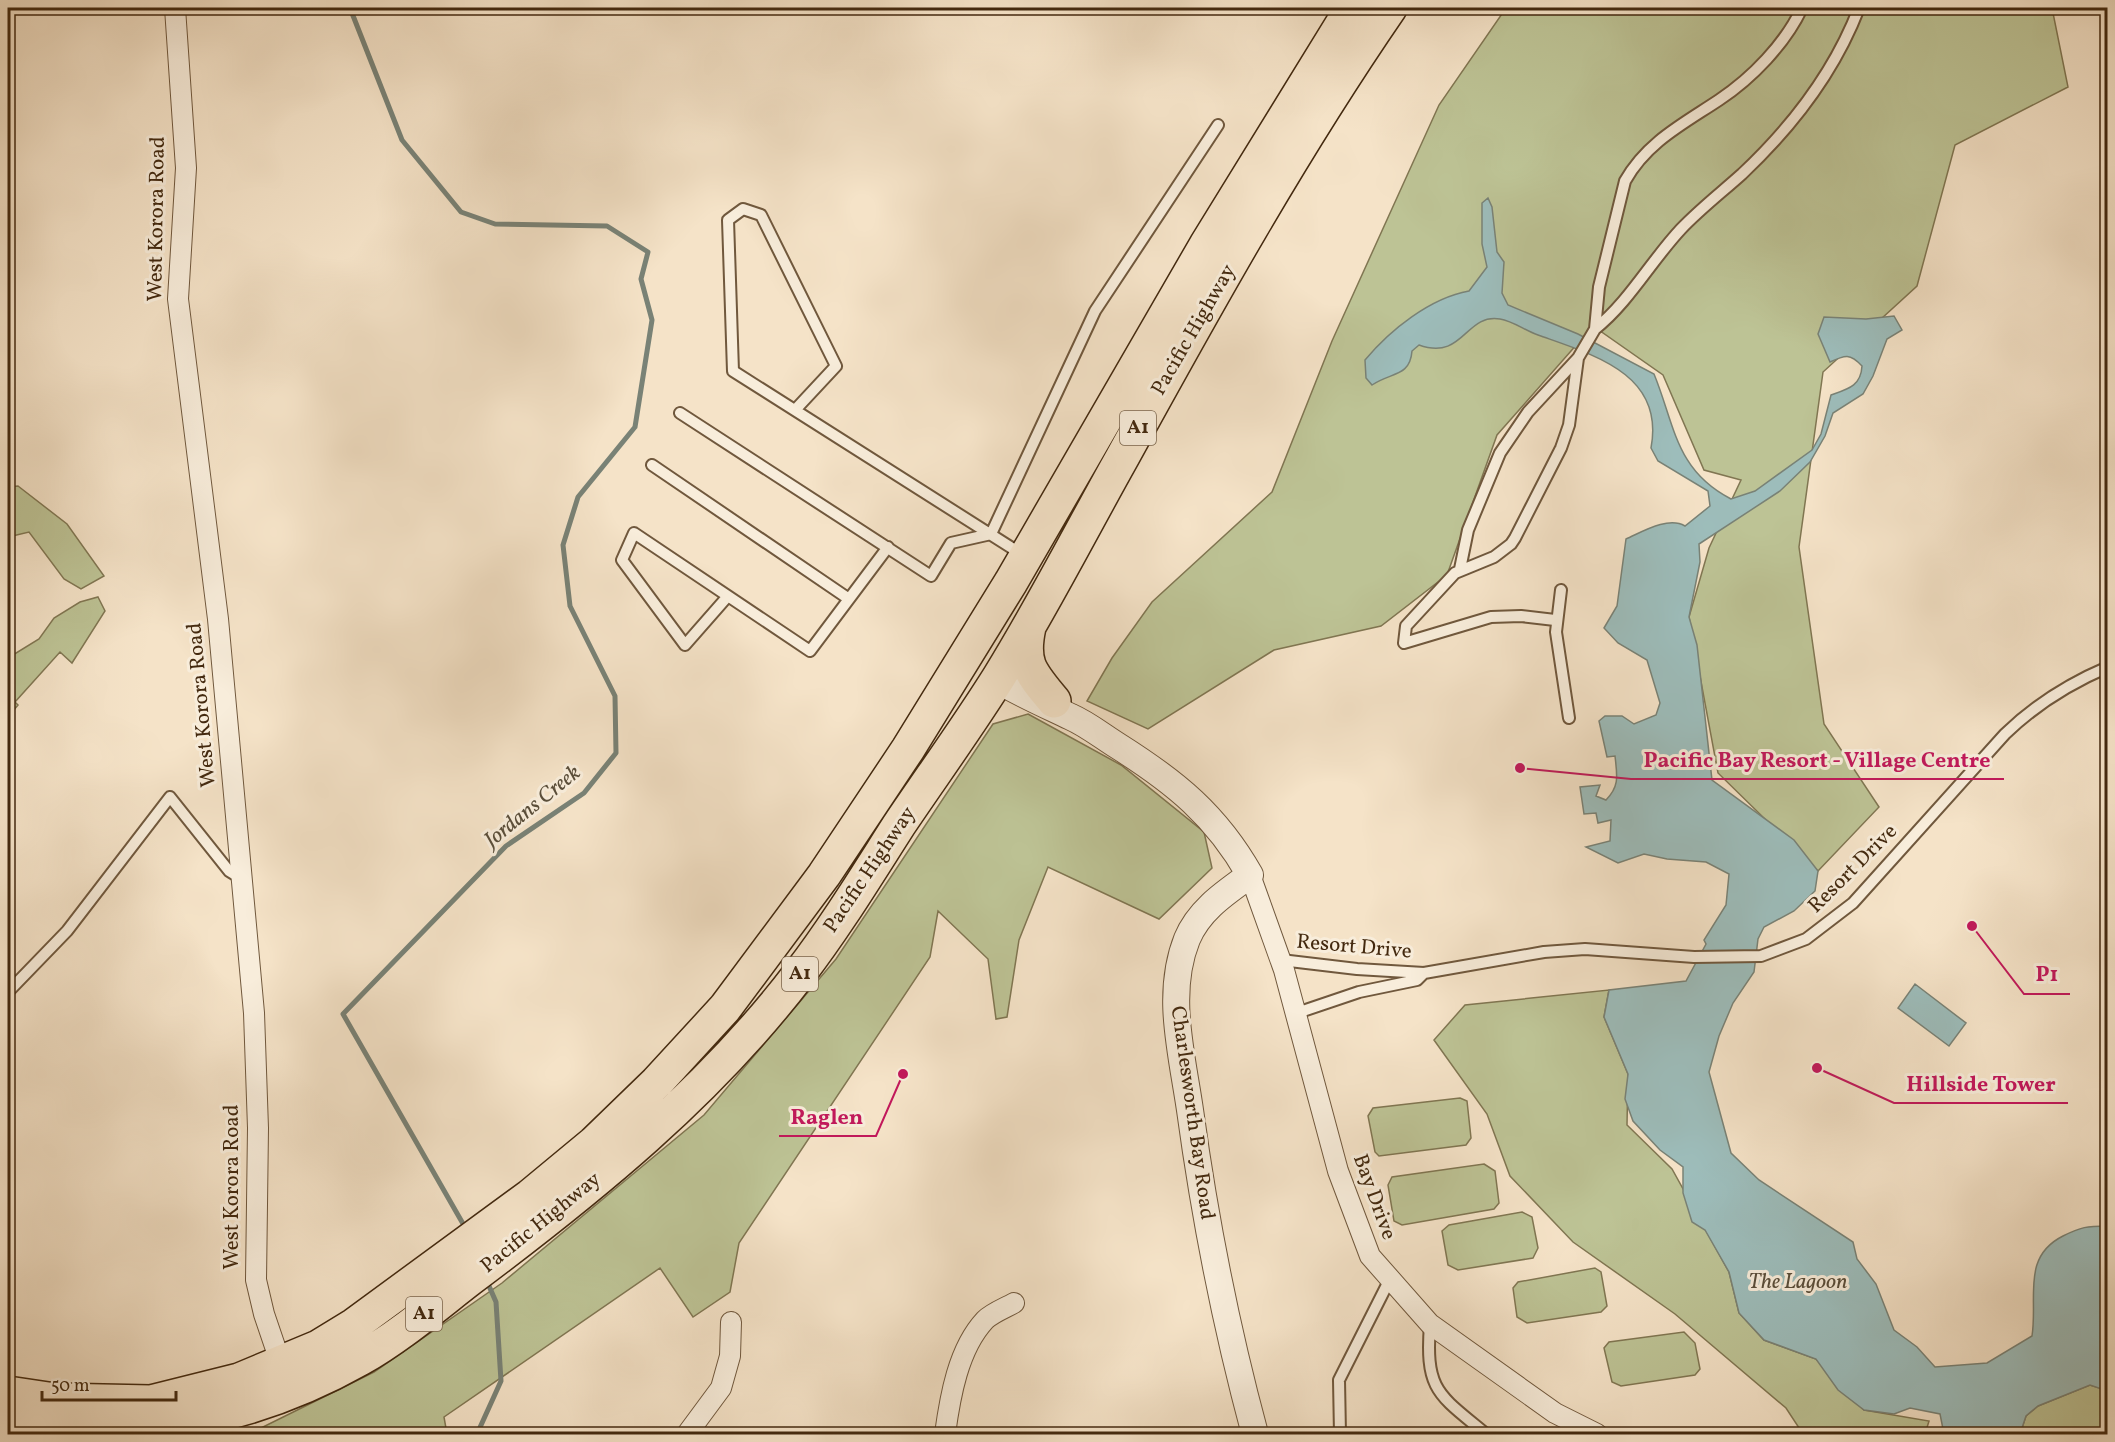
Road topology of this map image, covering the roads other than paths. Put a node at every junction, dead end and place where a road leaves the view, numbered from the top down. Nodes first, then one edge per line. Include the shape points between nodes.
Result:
1 (176, 8) edge
2 (1338, 8) edge
3 (1352, 8) edge
4 (1390, 8) edge
5 (1802, 8) edge
6 (1859, 8) edge
7 (1323, 51) junction
8 (1218, 125) dead end
9 (1593, 331) junction
10 (1579, 356) junction
11 (795, 410) junction
12 (680, 413) dead end
13 (652, 465) dead end
14 (1072, 475) junction
15 (991, 534) junction
16 (888, 548) junction
17 (1025, 556) junction
18 (1460, 569) junction
19 (1561, 590) dead end
20 (728, 596) junction
21 (849, 599) junction
22 (1555, 620) junction
23 (1029, 627) junction
24 (2108, 667) edge
25 (1025, 688) junction
26 (1569, 718) dead end
27 (908, 749) junction
28 (1250, 875) junction
29 (242, 879) junction
30 (1281, 960) junction
31 (1424, 973) junction
32 (8, 992) edge
33 (1297, 1013) junction
34 (1389, 1281) junction
35 (1014, 1303) dead end
36 (731, 1322) dead end
37 (1430, 1324) junction
38 (286, 1379) junction
39 (8, 1393) edge
40 (8, 1420) edge
41 (687, 1434) edge
42 (945, 1434) edge
43 (1255, 1434) edge
44 (1340, 1434) edge
45 (1486, 1434) edge
46 (1597, 1434) edge

1 - 29 street, West Korora Road via 186,168 178,299 218,619
2 - 7 highway via 1326,28
3 - 7 highway, Pacific Highway / A1
4 - 23 highway, Pacific Highway / A1 via 1281,178
5 - 9 lane via 1750,76 1654,143 1631,169 1624,181 1599,287
6 - 9 lane via 1841,50 1790,126 1683,227
7 - 14 highway, Pacific Highway / A1
8 - 15 lane via 1095,311
9 - 10 lane
10 - 18 lane via 1528,412 1500,453 1468,530
10 - 18 lane via 1569,425 1561,448 1515,538 1494,557
11 - 11 lane via 733,371 728,220 743,209 760,215 836,366
11 - 15 lane
12 - 16 lane
13 - 21 lane
14 - 17 highway, Pacific Highway / A1
14 - 25 highway via 1055,537 998,642
15 - 16 lane via 951,543 931,576
15 - 17 lane
16 - 21 lane
17 - 27 highway, Pacific Highway / A1
18 - 22 lane via 1406,626 1404,644 1491,617
19 - 22 lane
20 - 20 lane via 681,564 634,533 621,560 685,645
20 - 21 lane via 810,651
22 - 26 lane
23 - 25 highway, Pacific Highway / A1
23 - 25 highway via 1024,649
24 - 31 lane, Resort Drive via 2064,687 2025,715 1841,914 1806,939 1761,956 1694,957 1574,950
25 - 27 highway via 975,682
25 - 28 street via 1140,760 1190,797 1233,846
25 - 38 highway, Pacific Highway / A1 via 976,712 800,974 678,1109 547,1221 365,1356
27 - 38 highway, Pacific Highway / A1 via 824,875 732,999 657,1082 594,1143 530,1196 318,1347
28 - 30 street, Bay Drive
28 - 43 street, Charlesworth Bay Road via 1215,901 1194,925 1181,958 1175,995 1215,1268
29 - 32 lane via 229,871 170,797 67,931
29 - 38 street, West Korora Road via 254,1013 258,1146 256,1280
30 - 31 lane, Resort Drive
30 - 33 street, Bay Drive
31 - 33 lane, Resort Drive via 1417,980 1359,992
33 - 34 street, Bay Drive via 1338,1171 1370,1256
34 - 37 street, Bay Drive
34 - 44 lane via 1339,1380
35 - 42 street via 986,1319 974,1336 961,1362
36 - 41 street via 730,1356 721,1388
37 - 45 lane via 1428,1358 1435,1385 1446,1402
37 - 46 street, Bay Drive via 1555,1413
38 - 39 highway, Pacific Highway / A1 via 239,1380 150,1402 55,1401
38 - 40 highway, Pacific Highway / A1 via 223,1417 134,1432

